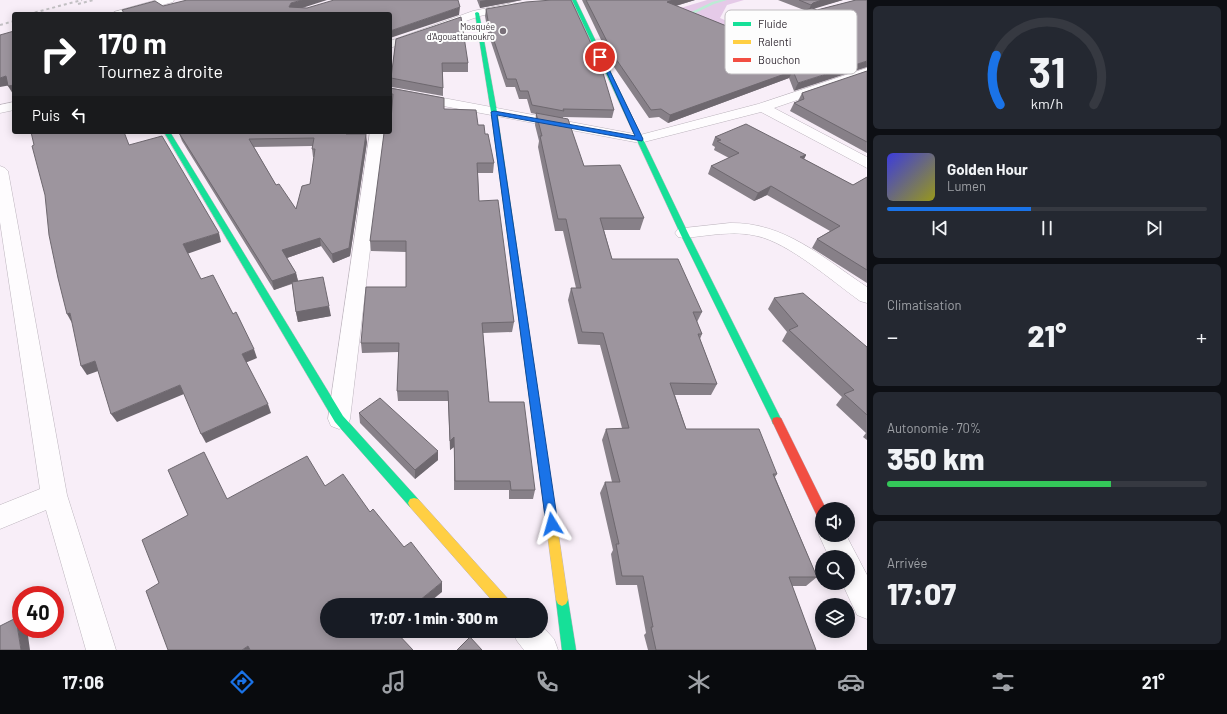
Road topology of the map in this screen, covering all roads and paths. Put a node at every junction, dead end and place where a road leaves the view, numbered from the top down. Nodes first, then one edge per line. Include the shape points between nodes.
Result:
1 (169, 0) edge
2 (574, 1) edge
3 (560, 2) edge
4 (525, 4) edge
5 (125, 12) edge
6 (477, 13) junction
7 (392, 44) edge
8 (865, 74) edge
9 (392, 92) edge
10 (12, 106) edge
11 (763, 107) junction
12 (0, 109) edge
13 (494, 112) junction
14 (168, 134) edge
15 (377, 134) edge
16 (640, 139) junction
17 (867, 162) edge
18 (0, 171) edge
19 (684, 233) junction
20 (867, 296) edge
21 (339, 419) junction
22 (54, 495) junction
23 (816, 502) edge
24 (0, 517) edge
25 (855, 580) edge
26 (498, 598) edge
27 (867, 605) edge
28 (533, 638) edge
29 (101, 650) edge
30 (543, 650) edge
31 (569, 650) edge

1 - 5 street
2 - 3 street
2 - 16 street
4 - 6 street
6 - 7 street
6 - 13 street
8 - 11 street
9 - 13 street
10 - 12 street
11 - 16 street
11 - 17 street
13 - 16 street
13 - 31 street
14 - 21 street
15 - 21 street
16 - 19 street
18 - 22 street
19 - 20 street via 739,228 759,230 782,239
19 - 23 street
21 - 26 street
22 - 24 street
22 - 29 street
25 - 27 street
28 - 30 street

